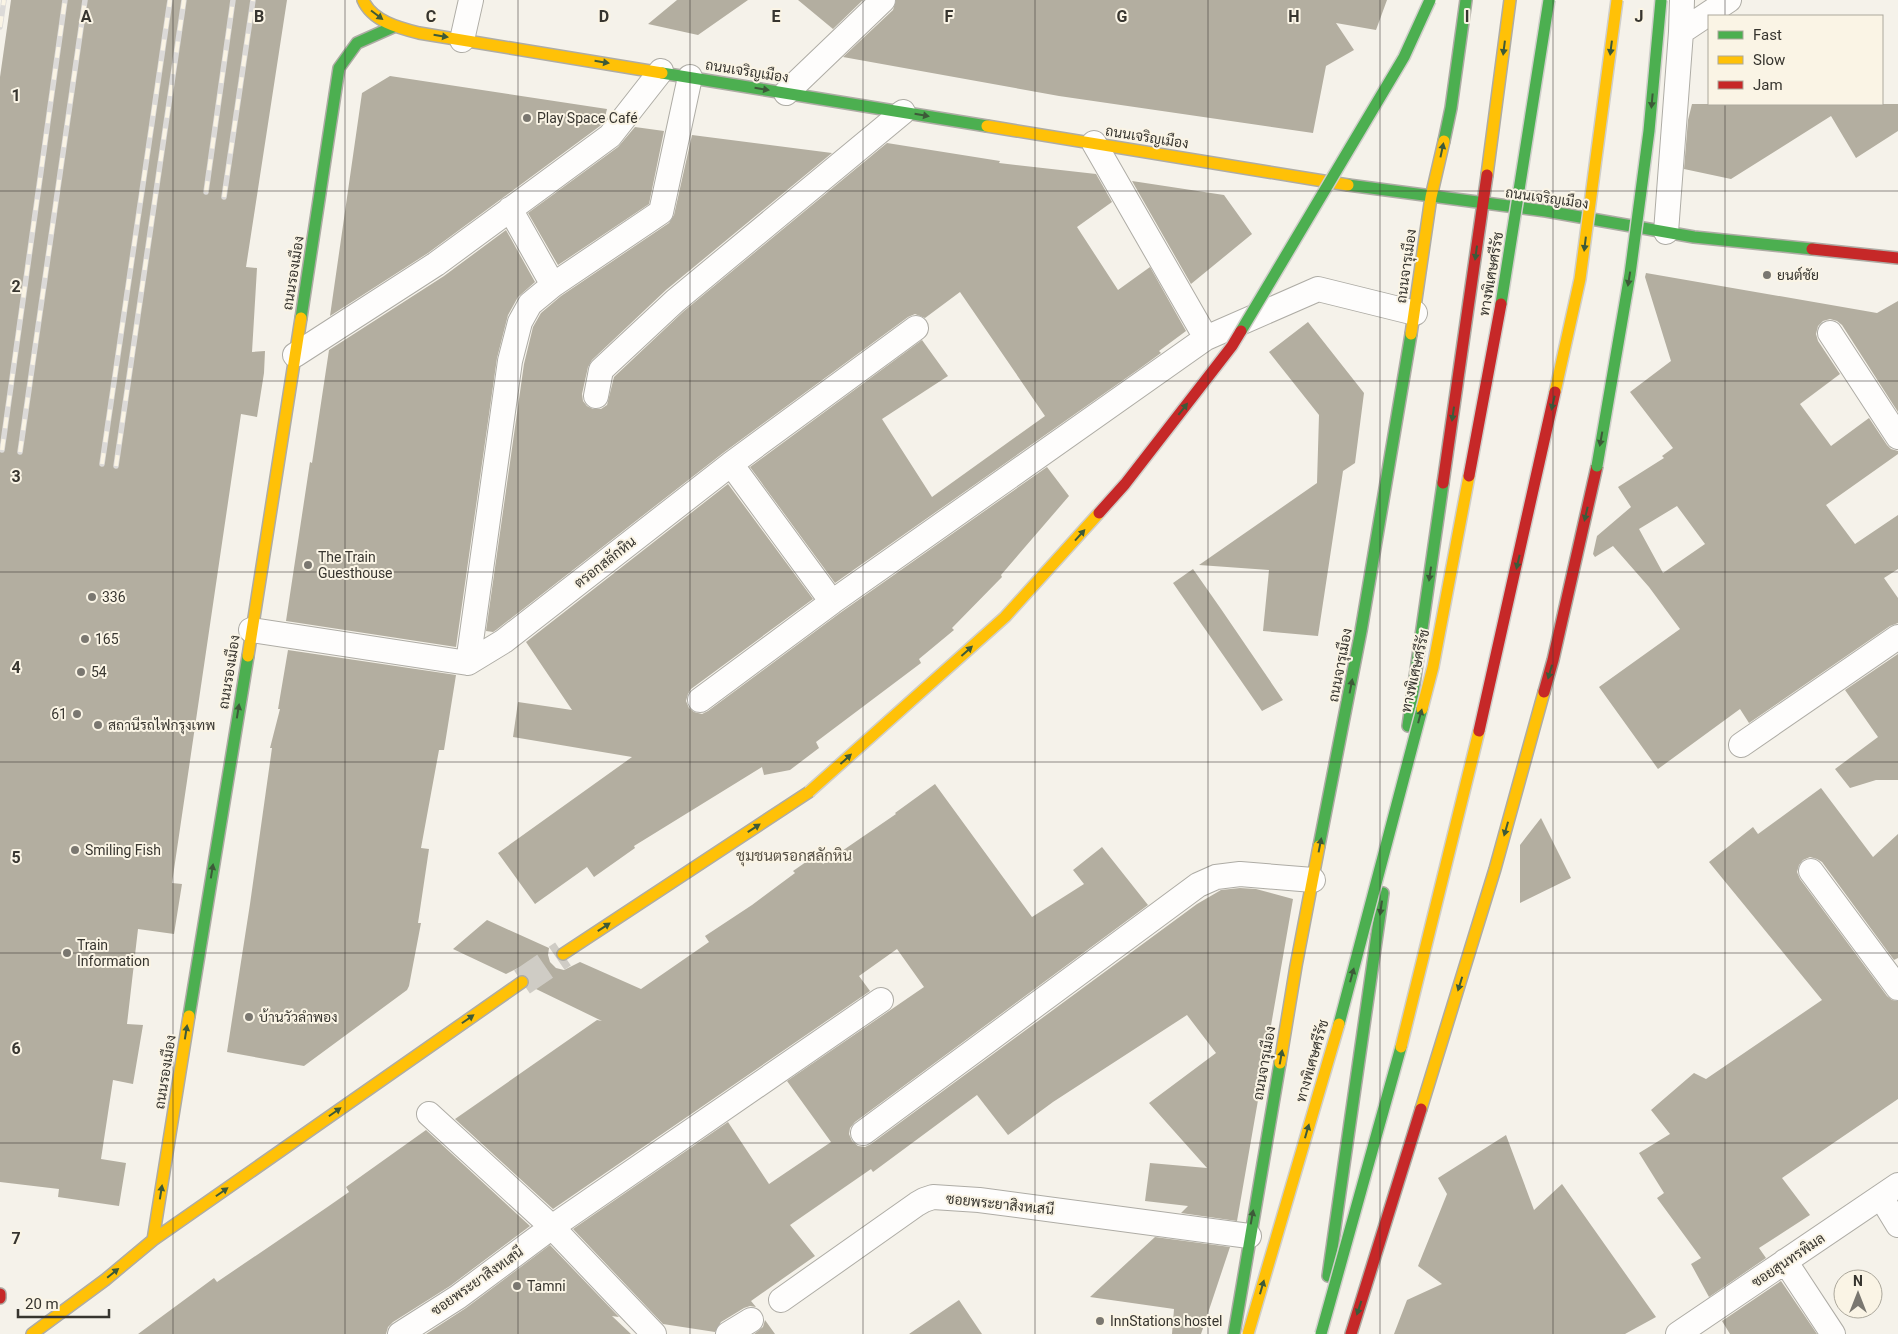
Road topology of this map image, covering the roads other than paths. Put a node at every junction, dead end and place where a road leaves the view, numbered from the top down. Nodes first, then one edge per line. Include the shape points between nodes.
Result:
1 (363, 0) edge
2 (471, 0) edge
3 (883, 0) edge
4 (1430, 0) edge
5 (1466, 0) edge
6 (1510, 0) edge
7 (1548, 0) edge
8 (1617, 0) edge
9 (1661, 0) edge
10 (1682, 0) edge
11 (1729, 0) edge
12 (393, 27) junction
13 (1681, 32) junction
14 (462, 40) junction
15 (661, 72) junction
16 (690, 76) junction
17 (786, 93) junction
18 (903, 112) junction
19 (1094, 144) junction
20 (1431, 197) junction
21 (1483, 204) junction
22 (510, 210) junction
23 (1666, 232) junction
24 (1898, 258) edge
25 (553, 285) junction
26 (1415, 313) junction
27 (916, 328) dead end
28 (1830, 333) dead end
29 (1206, 338) junction
30 (295, 356) junction
31 (596, 396) dead end
32 (1898, 437) edge
33 (731, 464) junction
34 (832, 602) junction
35 (251, 630) junction
36 (1898, 637) edge
37 (468, 663) junction
38 (700, 700) dead end
39 (1741, 745) dead end
40 (1811, 871) dead end
41 (1313, 880) junction
42 (563, 954) tunnel mouth
43 (522, 982) tunnel mouth
44 (1898, 988) edge
45 (881, 1000) dead end
46 (429, 1114) dead end
47 (863, 1133) dead end
48 (1889, 1191) edge
49 (1898, 1225) edge
50 (552, 1227) junction
51 (1249, 1236) junction
52 (154, 1240) junction
53 (1785, 1261) junction
54 (0, 1294) edge
55 (0, 1298) edge
56 (781, 1300) dead end
57 (751, 1320) dead end
58 (1705, 1326) edge
59 (32, 1334) edge
60 (400, 1334) edge
61 (654, 1334) edge
62 (728, 1334) edge
63 (1234, 1334) edge
64 (1248, 1334) edge
65 (1320, 1334) edge
66 (1351, 1334) edge
67 (1678, 1334) edge
68 (1833, 1334) edge

1 -> 12 main road via 366,7
2 - 14 street
3 - 17 street
42 -> 4 main road, bridge via 809,792 1005,617 1131,477 1232,346 1404,57
20 -> 5 main road, ถนนจารุเมือง via 1450,108
6 -> 21 main road
64 -> 7 main road, ทางพิเศษศรีรัช, bridge via 1342,1013 1433,667 1508,269
8 -> 65 main road, bridge via 1580,280 1491,683 1406,1028
9 -> 66 main road, bridge via 1649,131 1630,274 1597,466 1553,660 1495,869
10 - 13 street
11 - 13 street
12 -> 14 main road, ถนนเจริญเมือง
12 - 30 main road, ถนนรองเมือง via 357,43 338,68
13 - 23 street
14 -> 15 main road, ถนนเจริญเมือง
15 - 16 main road, ถนนเจริญเมือง
15 - 22 street via 610,136
16 -> 17 main road, ถนนเจริญเมือง
16 - 25 street via 661,212
17 - 18 main road, ถนนเจริญเมือง
18 -> 19 main road, ถนนเจริญเมือง
18 - 31 street via 675,301 601,370
19 - 20 main road, ถนนเจริญเมือง
19 - 29 street
20 - 21 main road, ถนนเจริญเมือง
20 - 26 main road, ถนนจารุเมือง
21 - 23 main road, ถนนเจริญเมือง via 1546,211
21 -> 65 main road
22 - 25 street
22 - 30 street via 436,264
23 - 24 main road, ถนนเจริญเมือง
25 - 37 street via 530,304 520,322 510,360
26 - 29 street via 1318,288
41 -> 26 main road, ถนนจารุเมือง via 1361,631
27 - 33 street, ตรอกสลักหิน
28 - 32 street
29 - 34 street
30 - 35 main road, ถนนรองเมือง
33 - 34 street
33 - 37 street, ตรอกสลักหิน via 504,642
34 - 38 street
35 - 37 street
52 -> 35 main road, ถนนรองเมือง
36 - 39 street
40 - 44 street
41 - 47 street via 1240,874 1216,877 1198,885
51 -> 41 main road, ถนนจารุเมือง
52 -> 43 main road
45 - 50 street, ซอยพระยาสิงหเสนี
46 - 50 street
48 - 49 street
48 - 53 street, ซอยสุนทรพิมล
50 - 60 street, ซอยพระยาสิงหเสนี via 458,1297
50 - 61 street
51 - 56 street, ซอยพระยาสิงหเสนี via 979,1200 933,1197 924,1200
51 - 63 main road, ถนนจารุเมือง
59 -> 52 main road
53 - 58 street, ซอยสุนทรพิมล
53 - 68 street
54 - 55 main road
57 - 62 street
58 - 67 street, ซอยสุนทรพิมล

